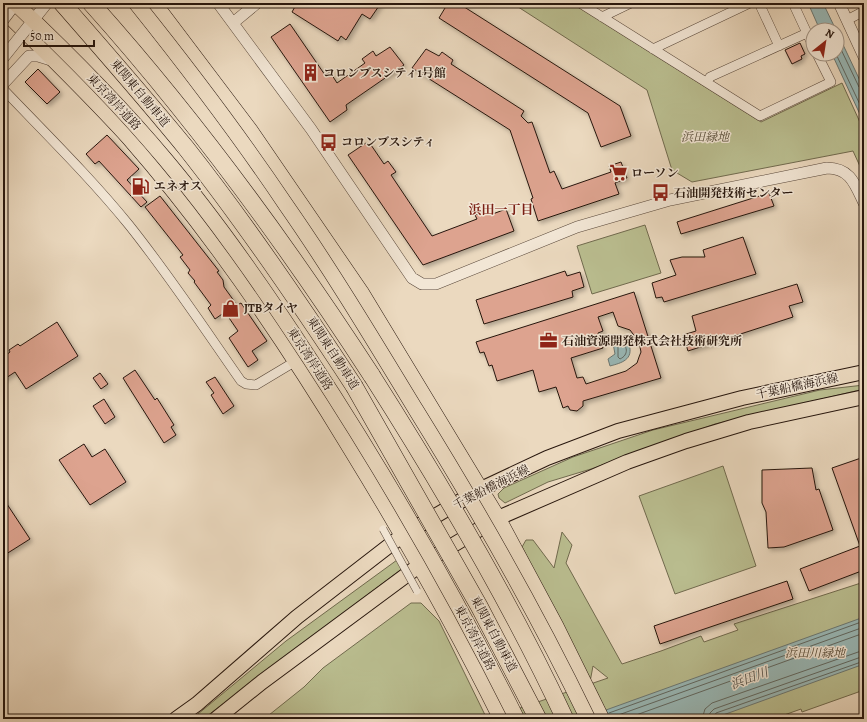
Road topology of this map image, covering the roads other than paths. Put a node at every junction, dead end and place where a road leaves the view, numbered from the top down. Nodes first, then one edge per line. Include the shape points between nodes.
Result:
1 (16, 3) edge
2 (47, 3) edge
3 (136, 3) edge
4 (154, 3) edge
5 (218, 3) edge
6 (257, 3) edge
7 (580, 3) edge
8 (631, 3) edge
9 (750, 3) edge
10 (759, 3) edge
11 (793, 3) edge
12 (839, 3) edge
13 (93, 5) edge
14 (67, 8) edge
15 (3, 10) edge
16 (864, 11) edge
17 (602, 17) junction
18 (3, 20) edge
19 (847, 20) junction
20 (233, 23) junction
21 (805, 29) edge
22 (805, 34) edge
23 (779, 46) junction
24 (653, 49) junction
25 (864, 57) edge
26 (3, 58) edge
27 (55, 61) junction
28 (821, 62) edge
29 (707, 82) junction
30 (3, 84) edge
31 (3, 89) edge
32 (864, 203) edge
33 (296, 361) junction
34 (864, 372) edge
35 (864, 397) edge
36 (481, 489) junction
37 (498, 518) junction
38 (384, 529) dead end
39 (403, 535) junction
40 (420, 565) junction
41 (417, 591) dead end
42 (501, 718) edge
43 (176, 719) edge
44 (216, 719) edge
45 (517, 719) edge
46 (538, 719) edge
47 (565, 719) edge
48 (588, 719) edge
49 (602, 719) edge

1 - 18 street, bridge
1 - 45 highway, 東京湾岸道路, bridge via 137,126 192,192 274,302 348,416 406,513 468,623
2 - 26 street, bridge
3 - 48 highway, bridge via 246,147 389,364 495,543
4 - 36 highway via 250,130 352,279
5 - 20 street
6 - 20 street
7 - 17 street
8 - 17 street
9 - 24 street
10 - 23 street
11 - 21 street
12 - 19 street
13 - 47 highway, 東関東自動車道, bridge via 201,133 342,330 421,454 504,599
14 - 46 highway, 東関東自動車道, bridge via 132,82 233,210 293,293 354,386 479,606
15 - 27 highway
16 - 19 street
17 - 24 street
19 - 25 street
20 - 32 street via 311,129 412,278 422,284 436,284 577,227 663,202 827,168 843,171 851,177
22 - 23 street
23 - 29 street via 710,77
24 - 29 street
27 - 30 street via 29,56
27 - 33 highway via 129,138 175,194 217,248
28 - 29 street via 831,82 760,116
31 - 33 street via 128,224 163,269 241,381 256,385
33 - 39 highway
34 - 36 main road, 千葉船橋海浜線 via 742,398 618,431 547,458
35 - 37 main road, 千葉船橋海浜線 via 749,422 686,441 627,462
36 - 37 highway
36 - 39 main road, 千葉船橋海浜線
37 - 40 main road, 千葉船橋海浜線
37 - 49 highway
38 - 41 street, bridge
39 - 40 highway
39 - 43 main road, 千葉船橋海浜線 via 297,617
40 - 42 highway
40 - 44 main road, 千葉船橋海浜線

